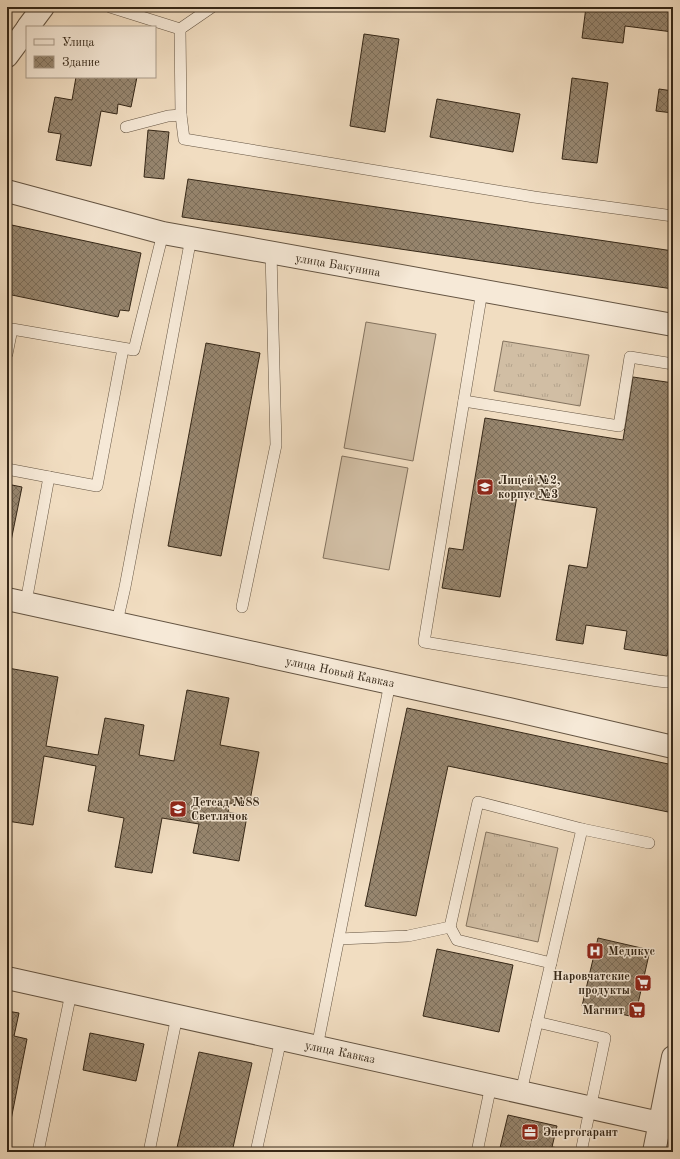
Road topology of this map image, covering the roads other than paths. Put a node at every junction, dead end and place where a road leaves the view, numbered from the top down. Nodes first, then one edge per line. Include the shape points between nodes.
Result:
1 (43, 7) edge
2 (110, 7) edge
3 (212, 7) edge
4 (29, 26) edge
5 (180, 29) junction
6 (26, 31) edge
7 (7, 56) edge
8 (181, 115) junction
9 (126, 127) dead end
10 (7, 191) edge
11 (673, 216) edge
12 (163, 233) junction
13 (192, 238) junction
14 (271, 253) junction
15 (482, 291) junction
16 (673, 325) edge
17 (123, 349) junction
18 (7, 354) edge
19 (673, 364) edge
20 (464, 401) junction
21 (7, 469) edge
22 (49, 477) junction
23 (16, 600) edge
24 (242, 607) dead end
25 (117, 622) junction
26 (673, 681) edge
27 (390, 683) junction
28 (673, 747) edge
29 (582, 830) junction
30 (649, 843) dead end
31 (450, 927) junction
32 (339, 939) junction
33 (551, 963) junction
34 (7, 978) edge
35 (71, 992) junction
36 (177, 1016) junction
37 (537, 1022) junction
38 (281, 1039) junction
39 (317, 1047) junction
40 (672, 1065) edge
41 (491, 1085) junction
42 (521, 1092) junction
43 (590, 1107) junction
44 (666, 1124) edge
45 (38, 1152) edge
46 (149, 1152) edge
47 (256, 1152) edge
48 (477, 1152) edge
49 (581, 1152) edge
50 (654, 1152) edge

1 - 4 street
2 - 5 lane
3 - 5 lane
5 - 8 lane
6 - 7 street
8 - 9 lane
8 - 11 lane via 184,139 534,197
10 - 12 street, улица Бакунина
12 - 13 street, улица Бакунина
12 - 17 lane via 134,350
13 - 14 street, улица Бакунина
13 - 25 lane
14 - 15 street, улица Бакунина
14 - 24 lane via 276,445
15 - 16 street, улица Бакунина
15 - 20 lane
17 - 18 lane via 12,329
17 - 22 lane via 97,486
19 - 20 lane via 630,357 619,426
20 - 26 lane via 424,642 658,681
21 - 22 lane
22 - 23 lane
23 - 25 street, улица Новый Кавказ
25 - 27 street, улица Новый Кавказ
27 - 28 street, улица Новый Кавказ
27 - 32 lane
29 - 30 lane
29 - 31 lane via 478,802
29 - 33 lane
31 - 32 lane via 408,936
31 - 33 lane via 457,940
32 - 39 lane
33 - 37 lane
34 - 35 street, улица Кавказ
35 - 36 street, улица Кавказ
35 - 45 lane
36 - 38 street, улица Кавказ
36 - 46 lane
37 - 42 lane
37 - 43 lane via 605,1038
38 - 39 street, улица Кавказ
38 - 47 lane
39 - 41 street, улица Кавказ
40 - 44 street
41 - 42 street, улица Кавказ
41 - 48 lane
42 - 43 street, улица Кавказ
43 - 44 street, улица Кавказ
43 - 49 lane
44 - 50 street

